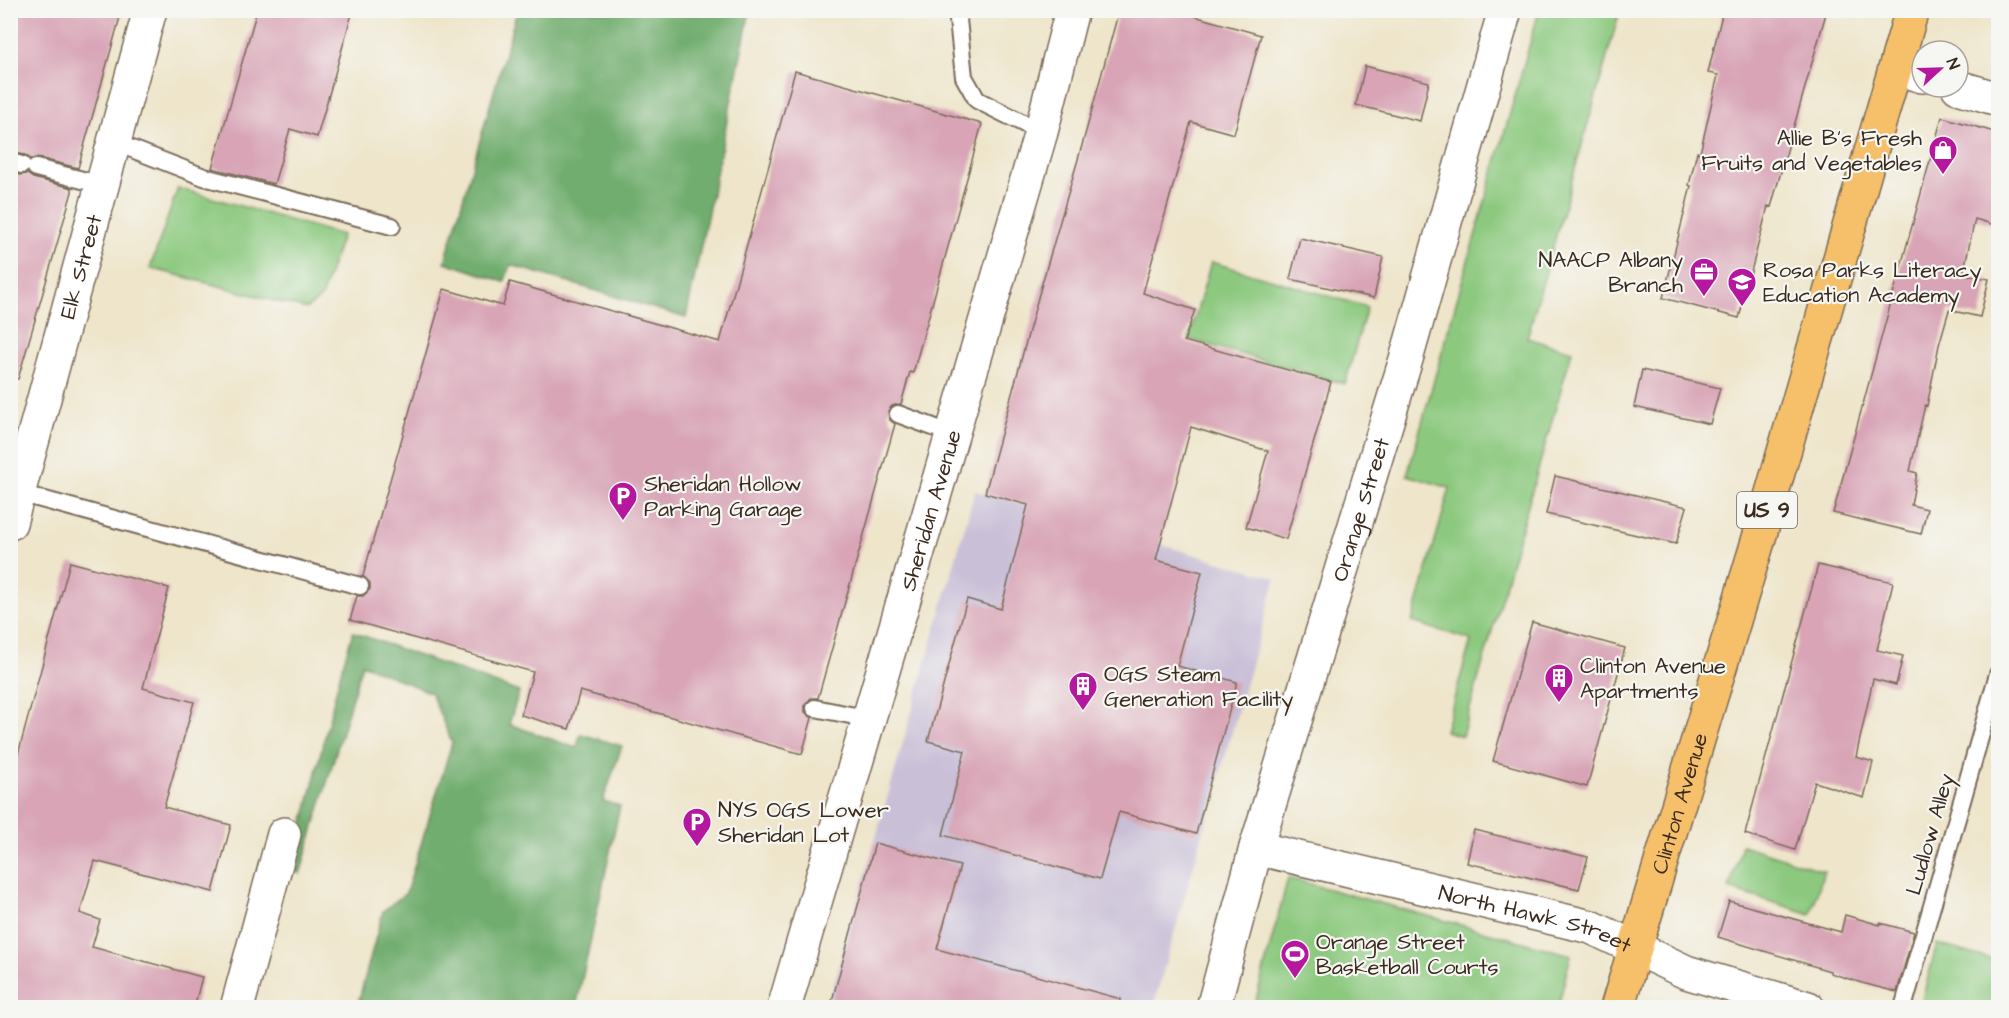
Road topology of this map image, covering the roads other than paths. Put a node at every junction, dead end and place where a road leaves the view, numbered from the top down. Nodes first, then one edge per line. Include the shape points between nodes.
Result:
1 (150, 10) edge
2 (957, 10) edge
3 (1071, 10) edge
4 (1505, 10) edge
5 (1912, 10) edge
6 (1909, 72) edge
7 (1970, 91) edge
8 (1998, 99) edge
9 (1041, 132) junction
10 (114, 142) junction
11 (23, 165) edge
12 (102, 185) junction
13 (392, 226) dead end
14 (898, 414) dead end
15 (952, 434) junction
16 (13, 502) edge
17 (360, 586) dead end
18 (1998, 674) edge
19 (815, 708) dead end
20 (870, 719) junction
21 (284, 834) dead end
22 (1256, 848) junction
23 (1634, 947) junction
24 (237, 1008) edge
25 (784, 1008) edge
26 (1213, 1008) edge
27 (1617, 1008) edge
28 (1808, 1008) edge
29 (1903, 1008) edge

1 - 10 street, Elk Street
2 - 9 lane via 964,76 977,100
3 - 9 street, Sheridan Avenue
4 - 22 street, Orange Street via 1407,356
5 - 6 main road, Clinton Avenue / US 9
6 - 23 main road, Clinton Avenue / US 9 via 1759,538
7 - 8 street
9 - 15 street, Sheridan Avenue
10 - 12 street, Elk Street
10 - 13 lane via 204,177
11 - 12 lane
12 - 16 street, Elk Street
14 - 15 lane
15 - 20 street, Sheridan Avenue
16 - 17 lane
18 - 29 lane, Ludlow Alley
19 - 20 lane
20 - 25 street, Sheridan Avenue
21 - 24 street
22 - 23 street, North Hawk Street via 1591,927
22 - 26 street, Orange Street
23 - 27 main road, Clinton Avenue / US 9
23 - 28 street, North Hawk Street via 1686,972

